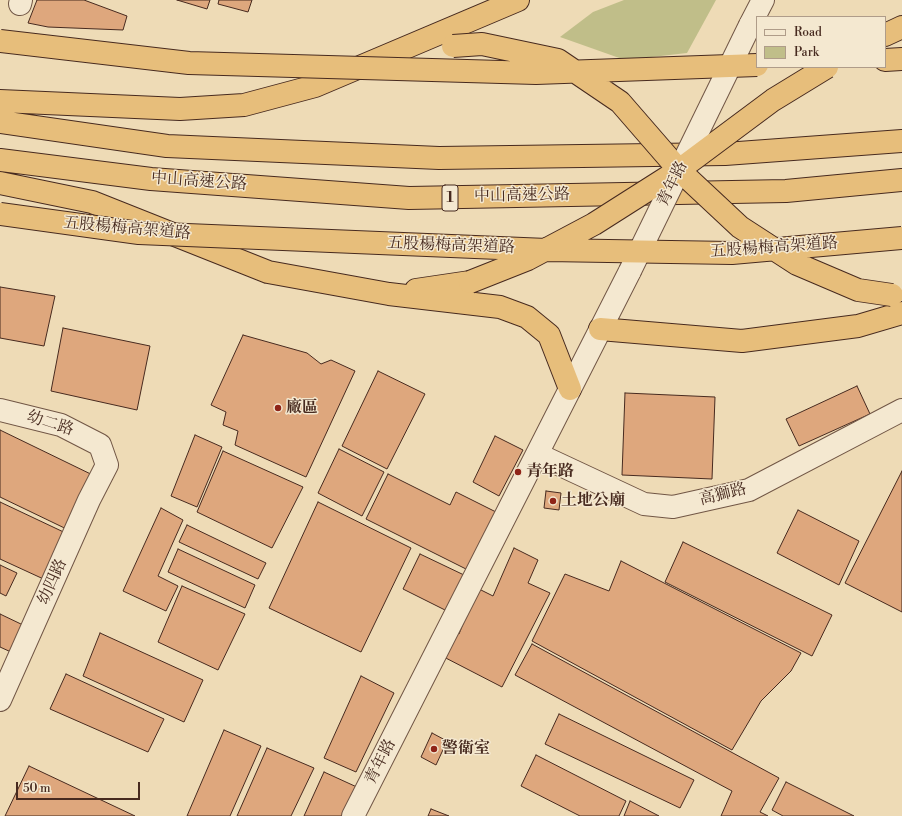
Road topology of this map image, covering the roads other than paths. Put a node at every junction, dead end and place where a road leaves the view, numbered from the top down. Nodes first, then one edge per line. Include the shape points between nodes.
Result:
1 (518, 0) edge
2 (763, 0) edge
3 (902, 27) edge
4 (886, 35) edge
5 (0, 41) edge
6 (402, 49) junction
7 (902, 59) edge
8 (886, 60) edge
9 (756, 64) edge
10 (825, 68) edge
11 (0, 101) edge
12 (0, 122) edge
13 (902, 141) edge
14 (0, 160) edge
15 (679, 170) junction
16 (902, 180) edge
17 (0, 183) edge
18 (0, 214) edge
19 (902, 238) edge
20 (389, 294) junction
21 (899, 302) edge
22 (600, 329) junction
23 (570, 389) junction
24 (0, 410) edge
25 (902, 410) edge
26 (537, 454) junction
27 (107, 465) joint
28 (0, 700) edge
29 (353, 816) edge

1 - 6 highway
2 - 15 street, 青年路, bridge
3 - 4 highway
5 - 9 highway, bridge via 189,64 536,73
6 - 11 highway via 315,86 244,105 180,109
6 - 15 highway, bridge via 482,44 558,60 620,102
7 - 8 highway
10 - 15 highway, bridge via 773,100
12 - 13 highway, 中山高速公路 via 167,146 439,158 725,154
14 - 16 highway, 中山高速公路 / 1 via 151,179 409,198 786,191
15 - 20 highway, bridge via 594,224 528,259 470,282
15 - 21 highway, bridge via 740,227 798,264 858,290
15 - 22 street, 青年路, bridge
17 - 20 highway via 92,202 268,272
18 - 19 highway, 五股楊梅高架道路, bridge via 139,233 547,250 732,253
20 - 23 highway via 500,307 527,317 549,336
21 - 22 highway via 858,326 742,342
22 - 23 street, 青年路
23 - 26 street, 青年路
24 - 27 street, 幼二路 via 61,425 100,445
25 - 26 street, 高獅路 via 750,490 673,507 644,504
26 - 29 street, 青年路
27 - 28 street, 幼四路

